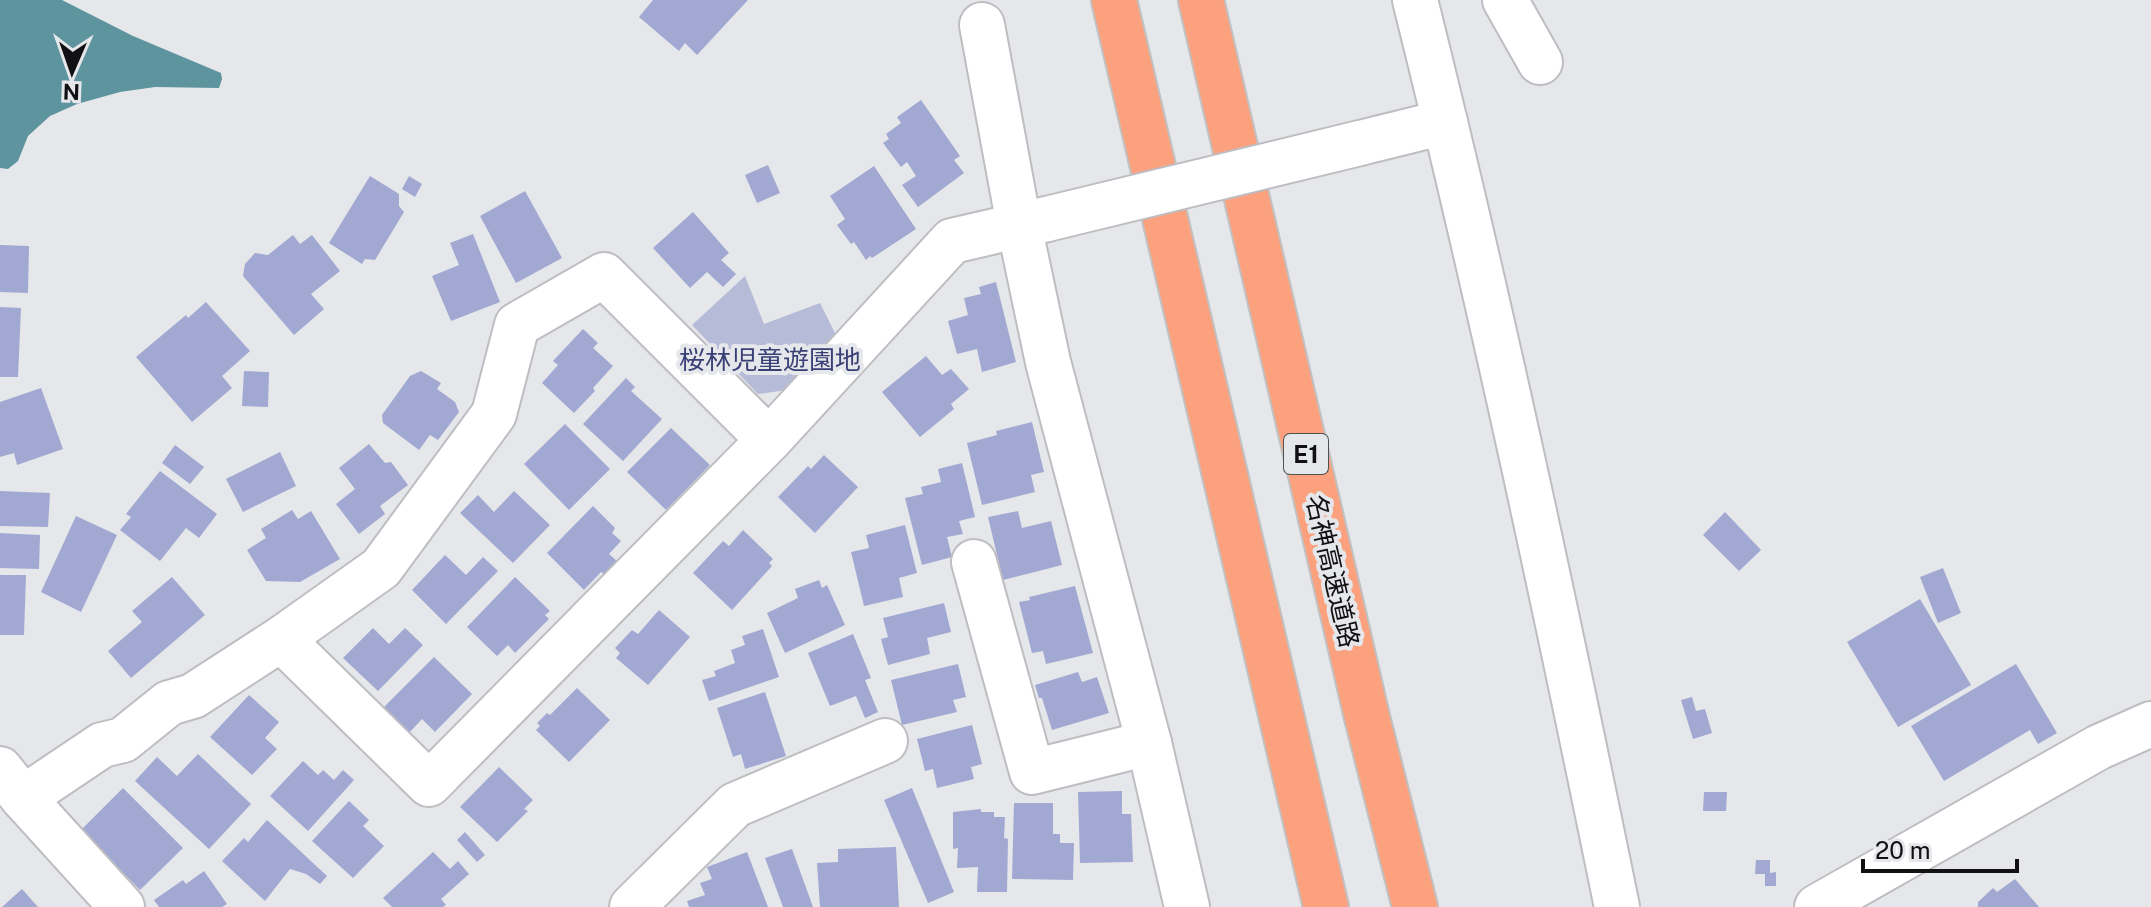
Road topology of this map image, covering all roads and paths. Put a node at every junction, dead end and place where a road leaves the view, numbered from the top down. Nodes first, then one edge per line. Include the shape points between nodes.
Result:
1 (1114, 0) edge
2 (1201, 0) edge
3 (1415, 0) edge
4 (1505, 0) edge
5 (982, 25) dead end
6 (1540, 62) dead end
7 (1445, 122) junction
8 (1033, 222) junction
9 (769, 440) junction
10 (974, 562) dead end
11 (281, 639) junction
12 (2151, 724) edge
13 (885, 741) dead end
14 (1149, 743) junction
15 (11, 784) edge
16 (122, 907) edge
17 (632, 907) edge
18 (1187, 907) edge
19 (1326, 907) edge
20 (1415, 907) edge
21 (1617, 907) edge
22 (1817, 907) edge

1 - 19 highway
2 - 20 highway, 名神高速道路 / E1
3 - 7 street
4 - 6 street
5 - 8 street
7 - 8 street, bridge
7 - 21 street
8 - 9 street via 952,241
8 - 14 street via 1048,362
9 - 11 street via 429,784
9 - 11 street via 604,275 517,325 494,414 381,568
10 - 14 street via 1032,772
11 - 15 street via 193,696 169,703 123,740
12 - 22 street via 2099,747
13 - 17 street via 735,805
14 - 18 street
15 - 16 street

